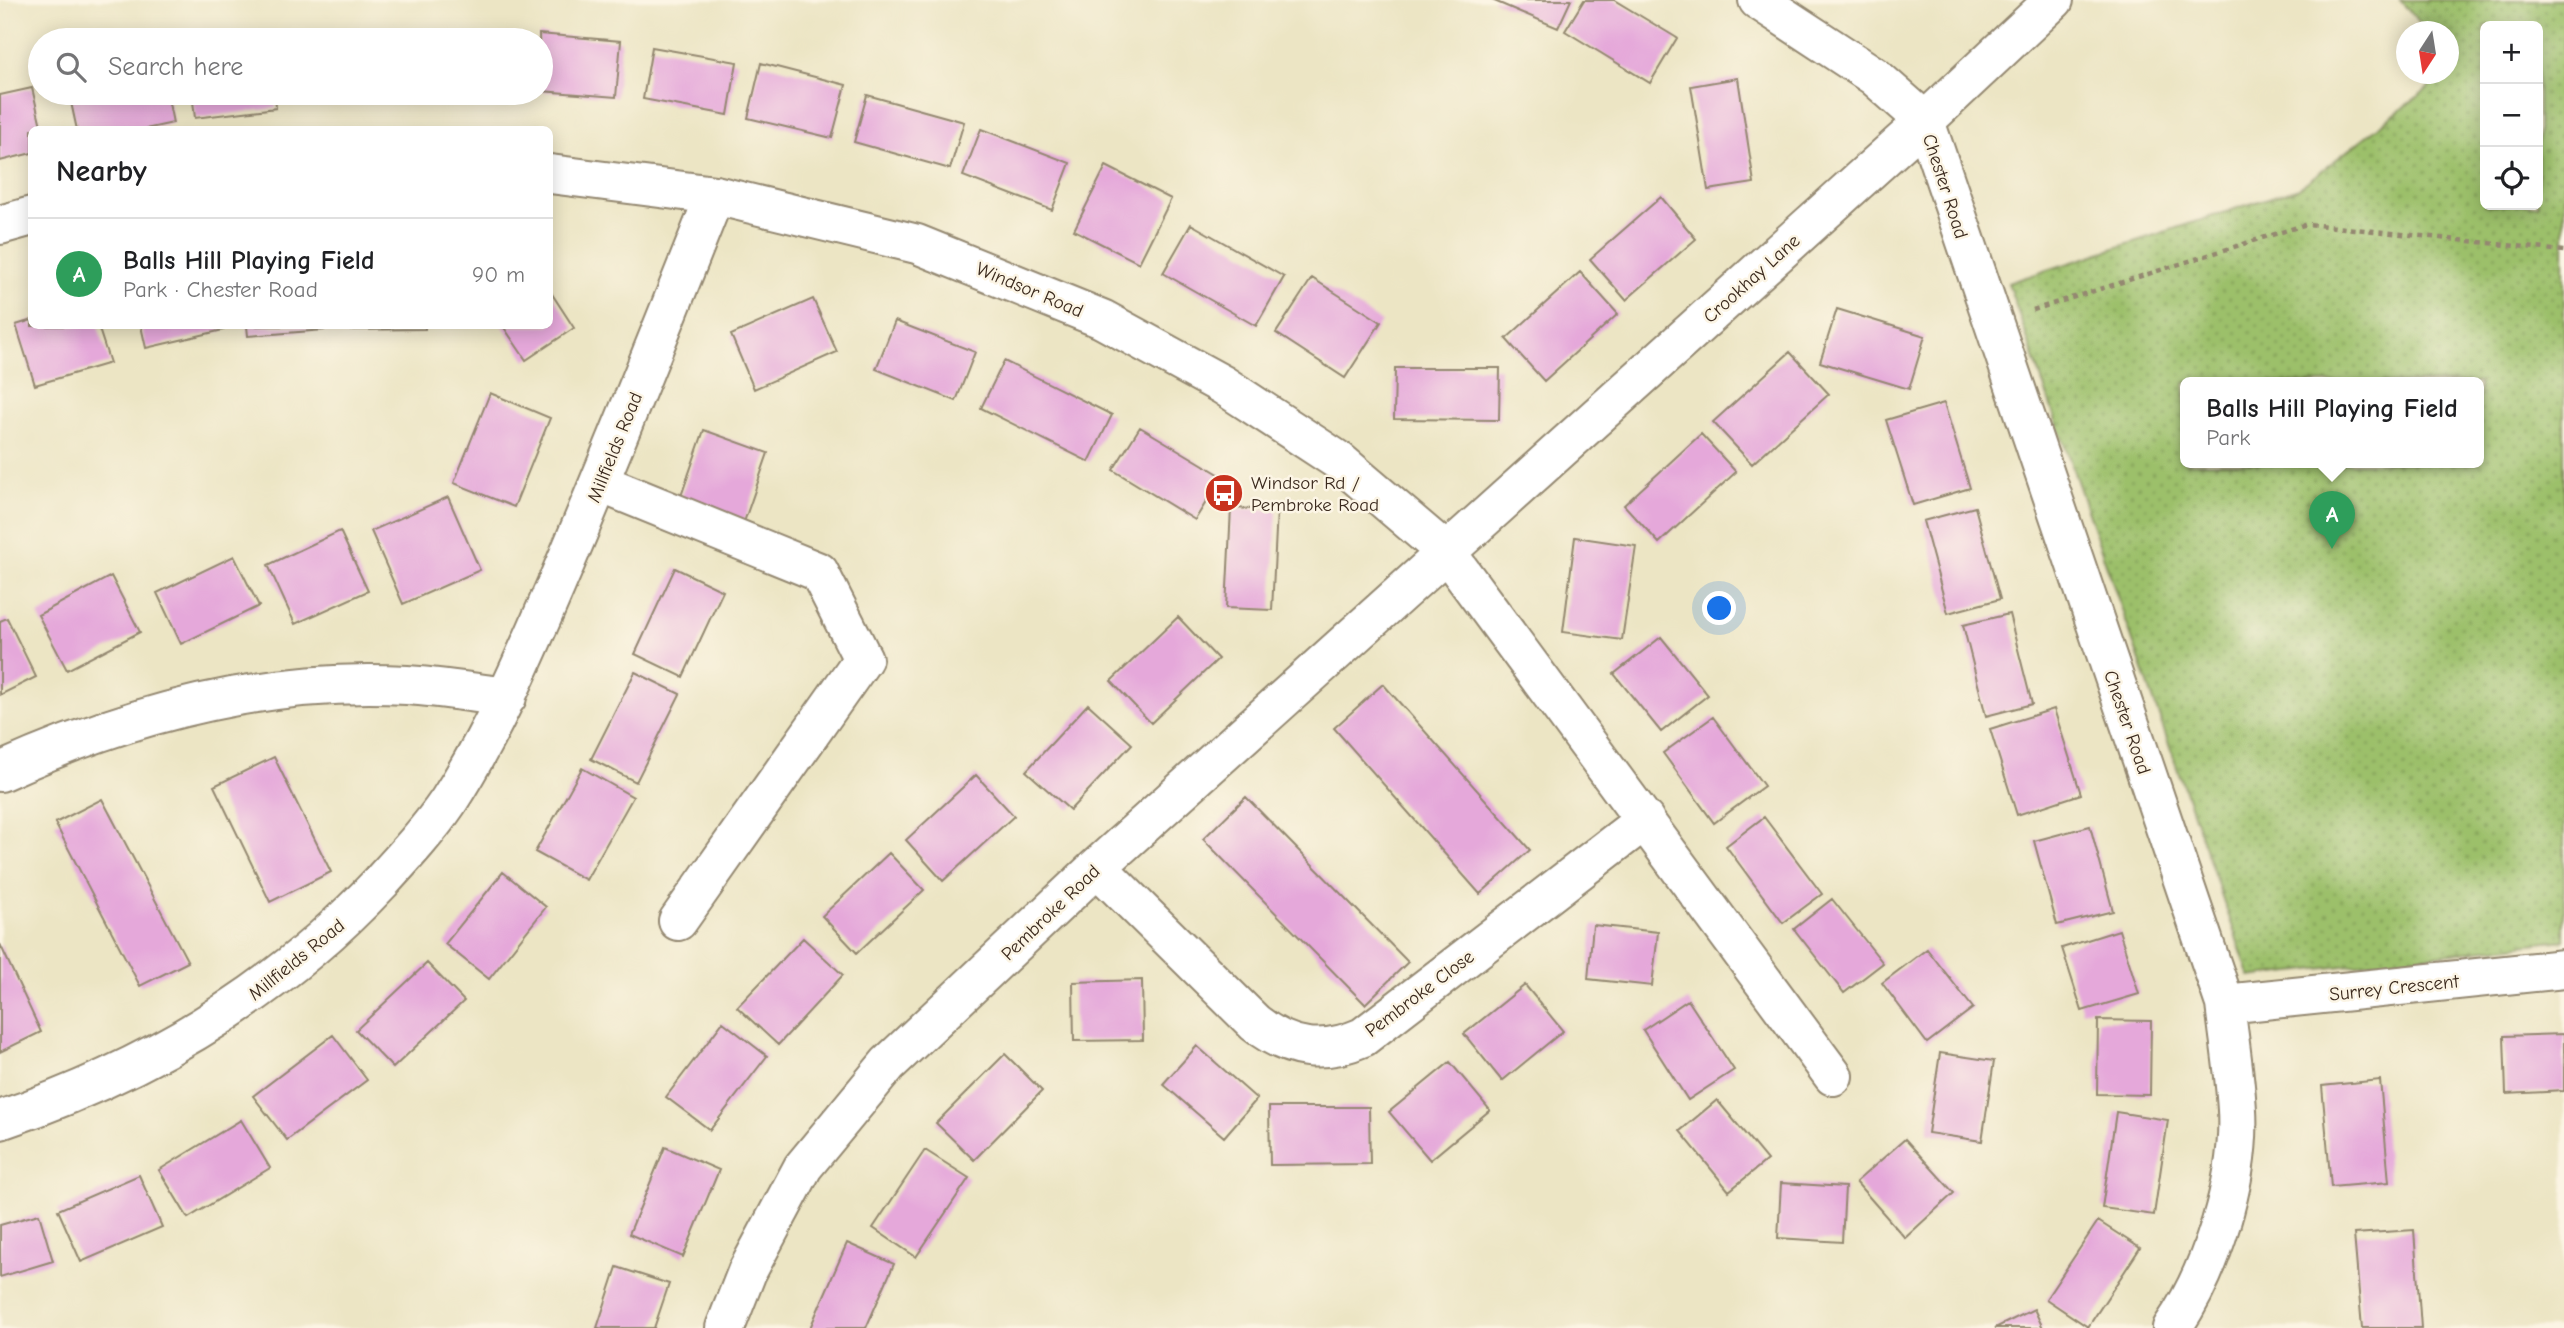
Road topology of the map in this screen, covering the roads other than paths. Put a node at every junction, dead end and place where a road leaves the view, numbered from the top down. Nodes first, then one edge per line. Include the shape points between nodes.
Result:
1 (1758, 0) edge
2 (2054, 0) edge
3 (1924, 121) junction
4 (553, 174) edge
5 (715, 195) junction
6 (28, 217) edge
7 (0, 225) edge
8 (600, 482) junction
9 (1447, 553) junction
10 (507, 697) junction
11 (0, 772) edge
12 (1645, 821) junction
13 (1097, 867) junction
14 (678, 921) dead end
15 (2564, 969) edge
16 (2225, 1004) junction
17 (1833, 1076) dead end
18 (0, 1119) edge
19 (2182, 1325) edge
20 (725, 1328) edge

1 - 3 street via 1874,76
2 - 3 street, Crookhay Lane
3 - 9 street, Crookhay Lane
3 - 16 street, Chester Road
4 - 5 street, Windsor Road
5 - 8 street, Millfields Road
5 - 9 street, Windsor Road via 917,244 1102,319 1223,385 1339,461
6 - 7 street
8 - 10 street, Millfields Road
8 - 14 street via 819,572 863,659
9 - 12 street
9 - 13 street, Pembroke Road
10 - 11 street via 407,685 262,692 120,723
10 - 18 street, Millfields Road via 447,803 404,858 303,957 247,1000 125,1072
12 - 13 street, Pembroke Close via 1363,1037 1319,1049 1295,1047 1273,1038
12 - 17 street
13 - 20 street, Pembroke Road via 888,1064 803,1167 758,1250
15 - 16 street, Surrey Crescent
16 - 19 street, Chester Road via 2238,1112 2233,1166 2217,1232

